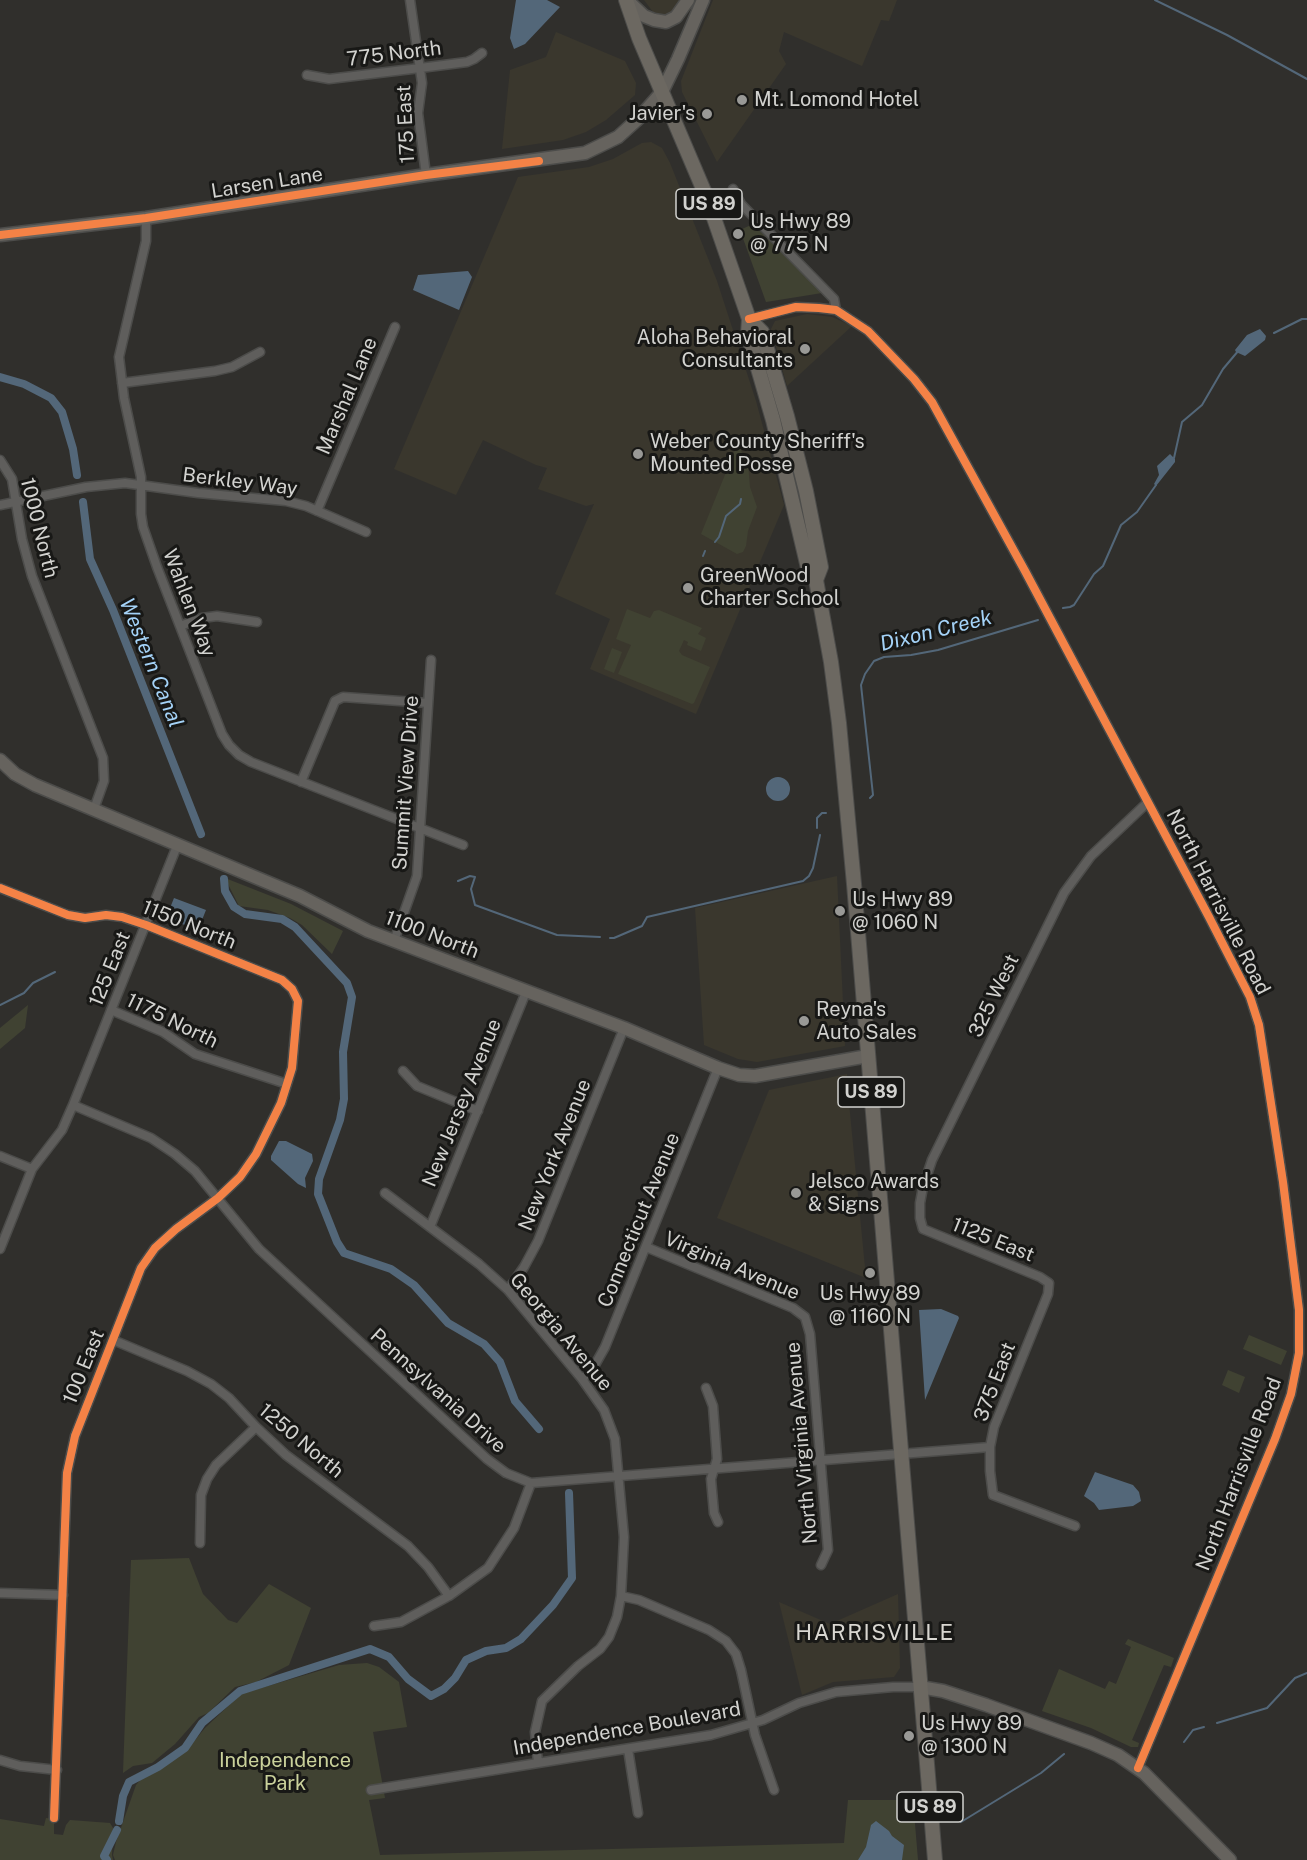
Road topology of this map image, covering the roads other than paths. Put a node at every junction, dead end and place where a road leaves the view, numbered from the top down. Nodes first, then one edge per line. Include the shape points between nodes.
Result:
1 (410, 0) edge
2 (626, 0) edge
3 (688, 0) edge
4 (703, 0) edge
5 (482, 53) dead end
6 (420, 68) junction
7 (307, 75) dead end
8 (662, 92) junction
9 (426, 175) junction
10 (733, 189) dead end
11 (146, 218) junction
12 (0, 235) edge
13 (836, 310) junction
14 (749, 319) junction
15 (394, 327) dead end
16 (260, 352) dead end
17 (122, 383) junction
18 (0, 460) edge
19 (141, 486) junction
20 (15, 502) junction
21 (0, 505) edge
22 (317, 511) junction
23 (366, 532) dead end
24 (257, 622) dead end
25 (180, 626) junction
26 (431, 660) dead end
27 (428, 703) junction
28 (0, 760) edge
29 (301, 782) junction
30 (1148, 802) junction
31 (94, 809) junction
32 (421, 829) junction
33 (463, 845) dead end
34 (177, 846) junction
35 (0, 889) edge
36 (146, 925) junction
37 (394, 941) junction
38 (292, 989) joint
39 (526, 992) junction
40 (111, 1010) junction
41 (624, 1028) junction
42 (868, 1056) junction
43 (718, 1068) junction
44 (404, 1071) dead end
45 (287, 1084) junction
46 (73, 1105) junction
47 (478, 1111) junction
48 (0, 1156) edge
49 (32, 1168) junction
50 (385, 1193) dead end
51 (218, 1198) junction
52 (430, 1227) junction
53 (923, 1229) joint
54 (646, 1247) junction
55 (0, 1249) edge
56 (1049, 1283) joint
57 (508, 1290) junction
58 (805, 1317) joint
59 (113, 1340) junction
60 (582, 1379) junction
61 (706, 1388) dead end
62 (256, 1427) junction
63 (990, 1447) junction
64 (902, 1453) junction
65 (821, 1460) junction
66 (714, 1469) junction
67 (620, 1477) junction
68 (531, 1483) junction
69 (718, 1522) dead end
70 (1076, 1526) dead end
71 (200, 1543) dead end
72 (821, 1565) dead end
73 (0, 1593) edge
74 (63, 1595) junction
75 (449, 1596) junction
76 (621, 1596) junction
77 (374, 1626) dead end
78 (920, 1687) junction
79 (752, 1723) junction
80 (628, 1749) junction
81 (0, 1760) edge
82 (538, 1763) junction
83 (1138, 1768) junction
84 (57, 1770) junction
85 (371, 1790) dead end
86 (774, 1790) dead end
87 (638, 1813) dead end
88 (54, 1818) dead end
89 (935, 1860) edge
90 (1230, 1860) edge

1 - 6 street, 175 East
2 - 3 main road via 644,16 666,22
2 - 8 main road, US 89
4 - 8 main road, Larsen Lane
5 - 6 street, 775 North via 467,62
6 - 7 street, 775 North via 328,79
6 - 9 street, 175 East via 419,123
8 - 9 main road, Larsen Lane via 618,136 585,153
8 - 14 main road, US 89 via 707,198
9 - 11 main road, Larsen Lane
10 - 13 street, North Harrisville Road via 741,204 834,298
11 - 12 main road, Larsen Lane
11 - 17 street, Wahlen Way via 146,242 119,357
13 - 14 street, North Harrisville Road via 796,307
13 - 30 street, North Harrisville Road via 868,331 932,402
14 - 42 main road, US 89 via 762,332 787,416 817,546 820,567 816,580 839,723
15 - 22 street, Marshal Lane
16 - 17 street via 215,371
17 - 19 street, Wahlen Way
18 - 20 street, 1000 North via 12,479
19 - 20 street, Berkley Way via 125,483
19 - 22 street, Berkley Way via 286,501
19 - 25 street, Wahlen Way via 143,527
20 - 21 street, Berkley Way
20 - 31 street, 1000 North via 32,576 103,758 104,781
22 - 23 street, Berkley Way
24 - 25 street via 217,616
25 - 29 street, Wahlen Way via 229,745 251,762
26 - 27 street, Summit View Drive
27 - 29 street via 343,697 335,701
27 - 32 street, Summit View Drive
28 - 31 main road, 1100 North via 35,785
29 - 32 street, Wahlen Way
30 - 53 street, 325 West via 1091,855 1064,893 930,1167 920,1203
30 - 83 street, North Harrisville Road via 1250,997 1259,1025 1283,1182 1300,1336 1291,1394 1275,1439
31 - 34 main road, 1100 North
32 - 33 street, Wahlen Way
32 - 37 street, Summit View Drive via 417,876
34 - 36 street, 125 East
34 - 37 main road, 1100 North via 300,896
35 - 36 street, 1150 North via 69,915 122,917
36 - 38 street, 1150 North via 282,980
36 - 40 street, 125 East
37 - 39 main road, 1100 North
38 - 45 street, 100 East via 298,1001
39 - 41 main road, 1100 North
39 - 47 street, New Jersey Avenue
40 - 45 street, 1175 North via 163,1032 195,1054
40 - 46 street, 125 East
41 - 43 main road, 1100 North
41 - 57 street, New York Avenue via 538,1242
42 - 43 main road, 1100 North via 755,1076
42 - 64 main road, US 89
43 - 54 street, Connecticut Avenue
44 - 47 street via 417,1086
45 - 51 street, 100 East via 256,1154
46 - 49 street, 125 East via 62,1130
46 - 51 street, Pennsylvania Drive via 151,1138 195,1171
47 - 52 street, New Jersey Avenue
48 - 49 street
49 - 55 street, 125 East
50 - 52 street, Georgia Avenue
51 - 59 street, 100 East via 155,1248 141,1268
51 - 68 street, Pennsylvania Drive via 260,1249 487,1459 506,1473
52 - 57 street, Georgia Avenue
53 - 56 street, 1125 East
54 - 58 street, Virginia Avenue via 793,1308
54 - 60 street, Connecticut Avenue via 600,1358
56 - 63 street, 375 East
57 - 60 street, Georgia Avenue
58 - 65 street, North Virginia Avenue via 810,1334
59 - 62 street, 1250 North via 211,1384
59 - 74 street, 100 East via 70,1454
60 - 67 street, Georgia Avenue via 604,1410 615,1439
61 - 66 street via 713,1406 717,1459
62 - 71 street via 216,1465 207,1479 201,1496
62 - 75 street, 1250 North via 286,1455 408,1546
63 - 64 street
63 - 70 street, 375 East via 993,1495
64 - 65 street, Pennsylvania Drive
64 - 78 main road, US 89
65 - 66 street, Pennsylvania Drive
65 - 72 street, North Virginia Avenue via 828,1550
66 - 67 street, Pennsylvania Drive
66 - 69 street via 711,1479
67 - 68 street, Pennsylvania Drive
67 - 76 street, Georgia Avenue via 624,1538
68 - 75 street via 514,1527 488,1568
73 - 74 street
74 - 84 street, 100 East
75 - 77 street via 401,1622
76 - 79 street via 709,1630 726,1641 736,1654
76 - 82 street, Georgia Avenue via 617,1617 600,1649 542,1701 535,1731
78 - 79 street, Independence Boulevard via 836,1692
78 - 83 main road via 943,1691 1091,1743
78 - 89 main road, US 89
79 - 80 street, Independence Boulevard via 711,1735
79 - 86 street
80 - 82 street, Independence Boulevard
80 - 87 street
81 - 84 street
82 - 85 street, Independence Boulevard
83 - 90 main road
84 - 88 street, 100 East

